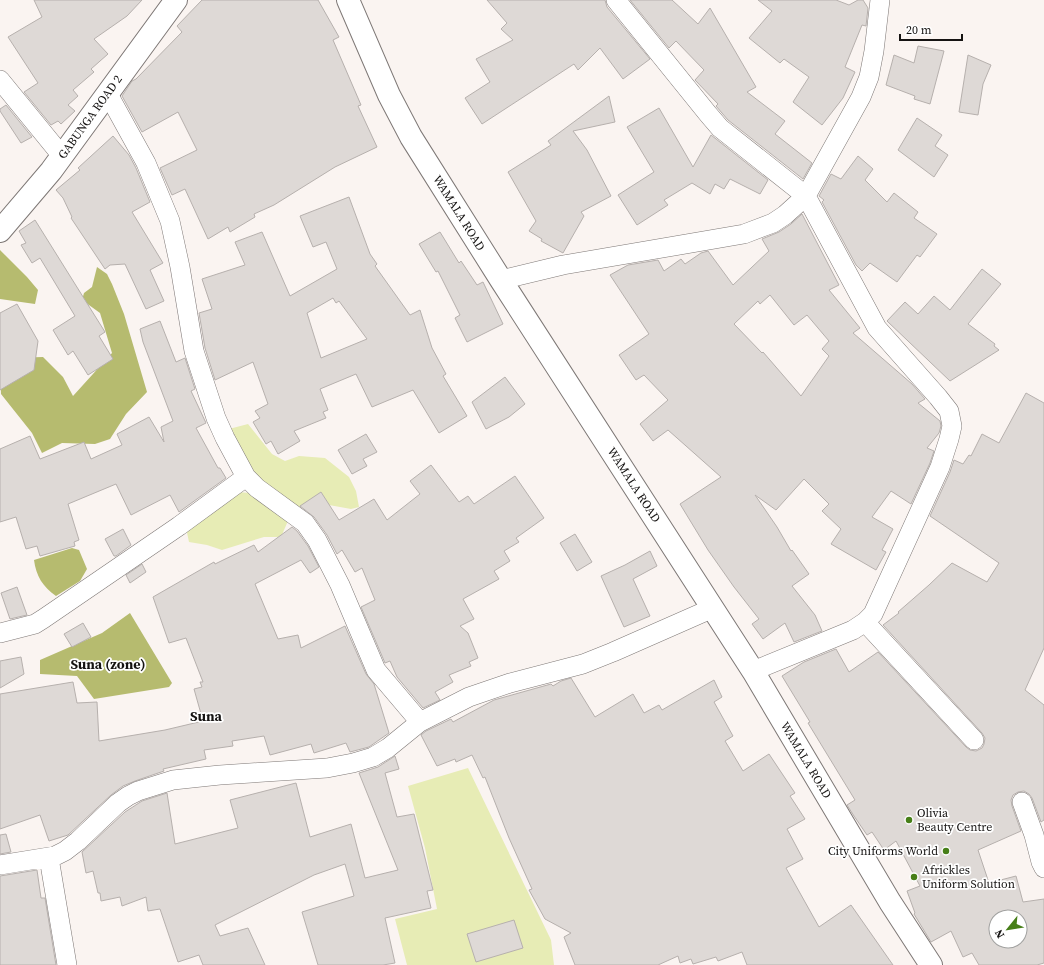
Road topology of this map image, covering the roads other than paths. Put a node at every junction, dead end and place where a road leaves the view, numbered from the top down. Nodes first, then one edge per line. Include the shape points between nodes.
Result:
1 (176, 0) edge
2 (348, 0) edge
3 (616, 0) edge
4 (880, 0) edge
5 (0, 80) edge
6 (108, 94) junction
7 (62, 156) junction
8 (806, 196) junction
9 (0, 231) edge
10 (501, 280) junction
11 (246, 477) junction
12 (713, 608) junction
13 (865, 622) junction
14 (0, 633) edge
15 (753, 671) junction
16 (420, 722) junction
17 (974, 740) dead end
18 (1022, 802) dead end
19 (49, 858) junction
20 (0, 864) edge
21 (1044, 868) edge
22 (67, 965) edge
23 (931, 965) edge

1 - 6 street, GABUNGA ROAD 2
2 - 10 street, WAMALA ROAD via 389,95 411,138
3 - 8 street via 720,128
4 - 8 street via 869,77 861,97
5 - 7 street
6 - 7 street, GABUNGA ROAD 2
6 - 11 street via 146,163 170,221 194,351 216,418
7 - 9 street, GABUNGA ROAD 2
8 - 10 street via 773,223 744,234 563,265
8 - 13 street via 877,328 949,411 952,426 940,467 873,614
10 - 12 street, WAMALA ROAD
11 - 14 street via 43,619
11 - 16 street via 310,530 340,585 376,670
12 - 15 street, WAMALA ROAD
12 - 16 street via 614,652 583,664 481,693
13 - 15 street via 853,630
13 - 17 street
15 - 23 street, WAMALA ROAD via 890,902
16 - 19 street via 388,748 373,757 353,763 327,768 173,780 138,791 118,803 74,845
18 - 21 street
19 - 20 street
19 - 22 street

